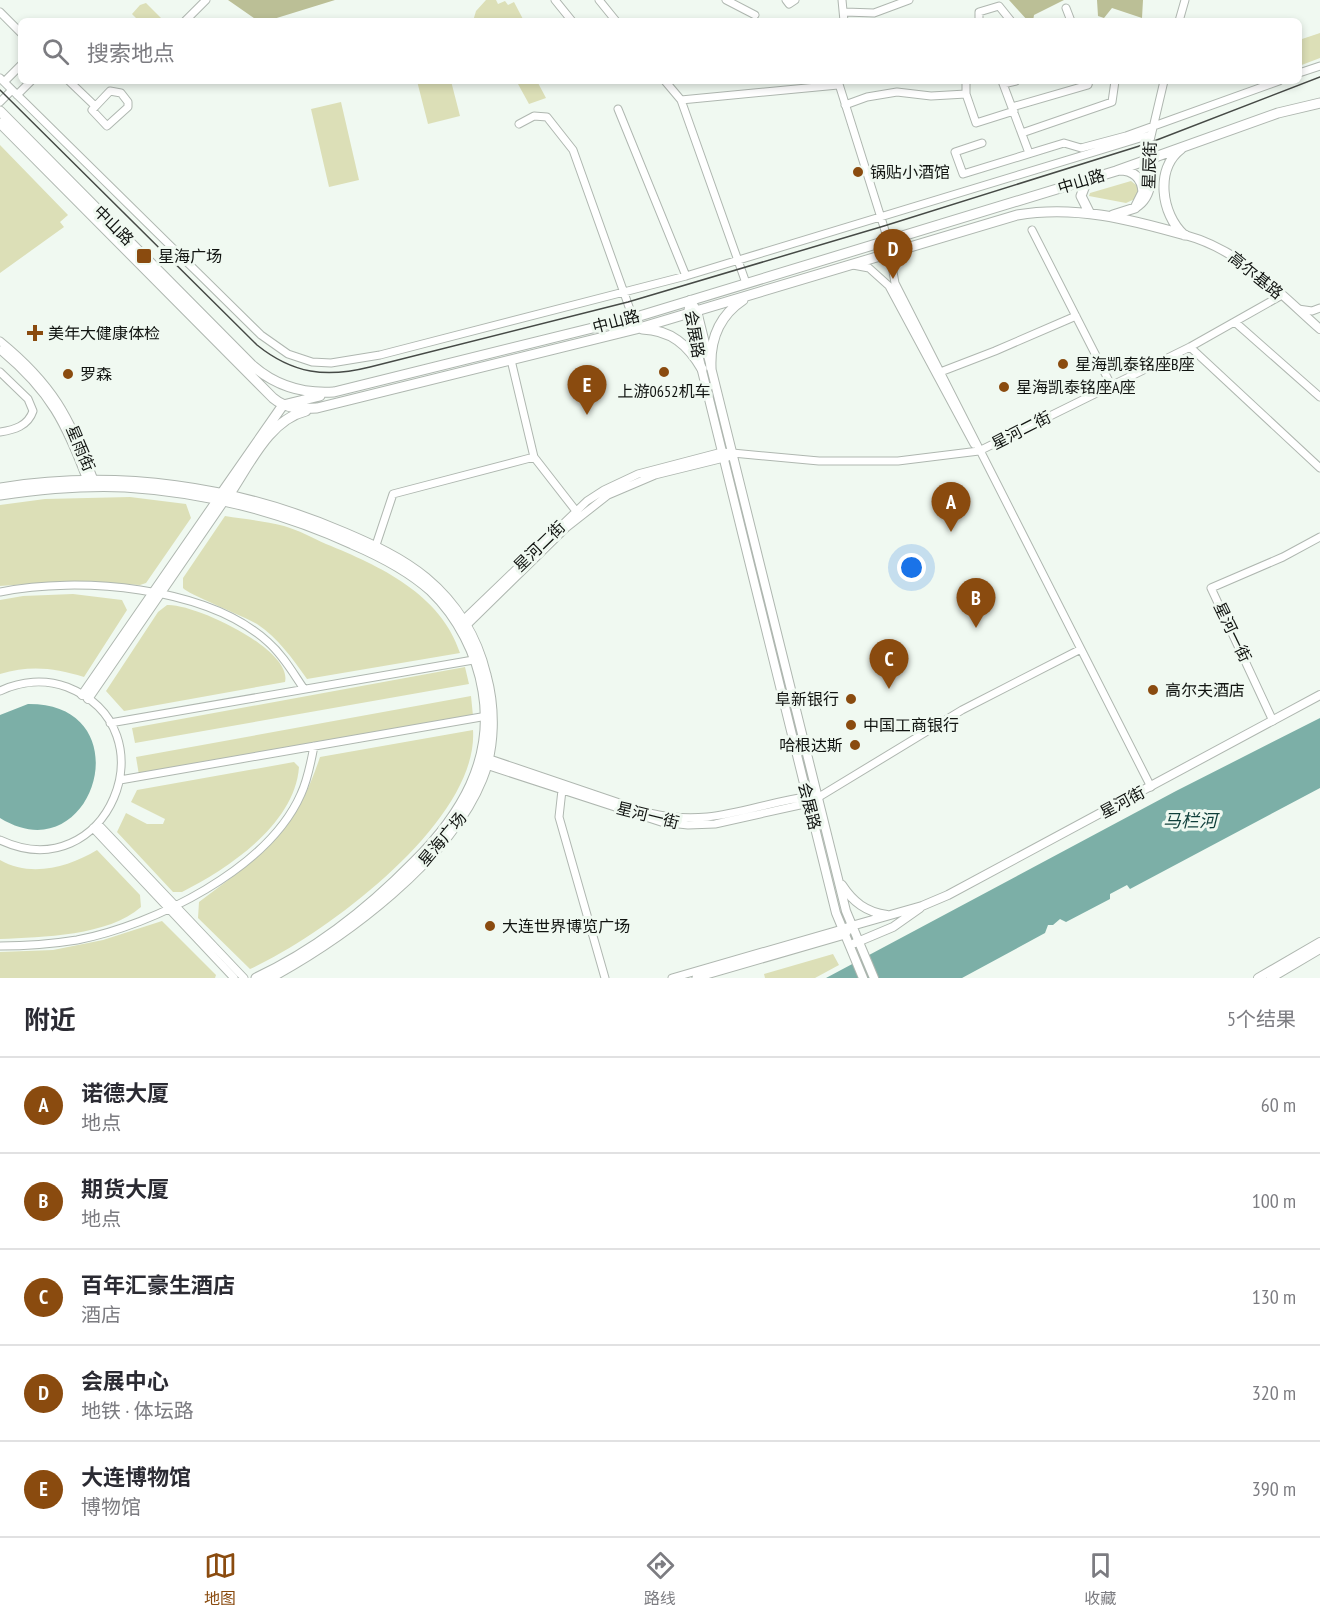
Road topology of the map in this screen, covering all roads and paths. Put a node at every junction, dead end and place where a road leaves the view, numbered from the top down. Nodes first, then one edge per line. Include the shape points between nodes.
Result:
1 (206, 0) edge
2 (555, 0) edge
3 (599, 0) edge
4 (726, 0) edge
5 (786, 0) edge
6 (795, 0) edge
7 (842, 0) edge
8 (909, 0) edge
9 (1185, 0) edge
10 (1066, 8) dead end
11 (0, 12) edge
12 (845, 12) junction
13 (755, 15) dead end
14 (188, 18) edge
15 (570, 18) edge
16 (614, 18) edge
17 (844, 18) edge
18 (979, 18) edge
19 (1009, 18) edge
20 (1070, 18) edge
21 (1180, 18) edge
22 (18, 30) edge
23 (1320, 66) edge
24 (18, 67) edge
25 (1302, 72) edge
26 (2, 80) edge
27 (27, 84) edge
28 (72, 84) edge
29 (668, 84) edge
30 (829, 84) edge
31 (838, 84) edge
32 (966, 84) edge
33 (1004, 84) edge
34 (1088, 84) edge
35 (1115, 84) edge
36 (1163, 84) edge
37 (1271, 84) edge
38 (15, 92) junction
39 (966, 94) junction
40 (681, 100) junction
41 (0, 102) edge
42 (1158, 102) junction
43 (1320, 103) edge
44 (94, 105) junction
45 (845, 105) junction
46 (618, 109) dead end
47 (1013, 109) junction
48 (0, 111) edge
49 (1172, 121) junction
50 (0, 123) edge
51 (519, 124) dead end
52 (1151, 132) junction
53 (1022, 133) junction
54 (982, 143) dead end
55 (1185, 146) junction
56 (1029, 153) junction
57 (1149, 154) junction
58 (1116, 171) junction
59 (1087, 180) junction
60 (1135, 208) junction
61 (1089, 212) junction
62 (1110, 216) junction
63 (881, 217) junction
64 (1032, 230) dead end
65 (1185, 236) junction
66 (888, 240) junction
67 (896, 252) junction
68 (738, 260) junction
69 (852, 265) junction
70 (686, 276) junction
71 (746, 283) junction
72 (625, 294) junction
73 (752, 295) junction
74 (1282, 295) junction
75 (690, 300) junction
76 (1320, 308) edge
77 (1298, 309) junction
78 (692, 312) junction
79 (1076, 316) junction
80 (633, 318) junction
81 (1236, 323) junction
82 (636, 329) junction
83 (1320, 329) edge
84 (1, 346) edge
85 (1190, 347) junction
86 (511, 360) junction
87 (706, 368) junction
88 (943, 371) dead end
89 (0, 372) edge
90 (1111, 385) junction
91 (334, 392) junction
92 (1320, 397) edge
93 (283, 405) junction
94 (317, 408) junction
95 (0, 432) edge
96 (978, 451) junction
97 (726, 455) junction
98 (534, 457) junction
99 (1320, 468) edge
100 (90, 482) junction
101 (0, 488) edge
102 (0, 495) edge
103 (223, 497) junction
104 (576, 511) junction
105 (1320, 537) edge
106 (374, 550) junction
107 (0, 592) edge
108 (156, 594) junction
109 (462, 625) junction
110 (1079, 650) junction
111 (478, 659) junction
112 (304, 689) junction
113 (0, 691) edge
114 (1320, 695) edge
115 (85, 697) junction
116 (489, 715) junction
117 (1273, 721) junction
118 (110, 723) junction
119 (314, 746) junction
120 (484, 761) junction
121 (120, 780) junction
122 (1150, 787) junction
123 (562, 790) junction
124 (817, 796) junction
125 (808, 800) junction
126 (96, 826) junction
127 (0, 840) edge
128 (837, 874) junction
129 (922, 906) junction
130 (172, 907) junction
131 (890, 915) junction
132 (852, 926) junction
133 (844, 932) junction
134 (858, 942) junction
135 (1320, 942) edge
136 (0, 946) edge
137 (849, 946) junction
138 (1320, 950) edge
139 (859, 958) junction
140 (1280, 974) edge
141 (234, 978) edge
142 (244, 978) edge
143 (256, 978) edge
144 (270, 978) edge
145 (604, 978) edge
146 (672, 978) edge
147 (696, 978) edge
148 (863, 978) edge
149 (874, 978) edge
150 (1258, 978) edge

1 - 14 street
2 - 15 street
3 - 16 street
4 - 13 street
5 - 6 street via 789,4
7 - 12 street
8 - 12 street via 874,13
9 - 21 street
10 - 20 street
11 - 22 street
12 - 17 street
18 - 19 street via 979,12 999,6
23 - 25 street
24 - 26 street
26 - 38 street
27 - 38 street
28 - 44 street
29 - 40 street
30 - 40 street
31 - 45 street
32 - 39 street
33 - 47 street
34 - 47 street
35 - 53 street via 1112,102
36 - 42 street, 星辰街
37 - 49 street
38 - 41 street
38 - 72 street via 261,335 299,358 331,363 380,355
39 - 45 street via 931,96 897,92
39 - 47 street via 976,123
40 - 68 street
42 - 49 street via 1162,114
42 - 52 street, 星辰街
43 - 55 highway, 中山路 via 1278,113
44 - 44 street via 92,110 107,126 128,107 128,102 121,93 110,91
45 - 63 street
46 - 70 street
47 - 53 street
48 - 91 highway, 中山路 via 263,374 298,390
49 - 52 street
50 - 93 highway, 中山路
51 - 72 street via 534,116 547,117 573,150
52 - 56 street via 1081,148 1064,143
52 - 57 street, 星辰街
52 - 63 street
53 - 56 street
54 - 56 street via 955,152 963,174
55 - 57 highway, 中山路
55 - 65 highway via 1171,158 1165,177 1172,220
57 - 58 highway, 中山路 via 1139,163
57 - 60 street, 星辰街 via 1149,195
58 - 59 highway, 中山路
58 - 60 highway via 1131,172 1140,180 1143,192
59 - 61 highway via 1081,196
59 - 66 highway, 中山路
60 - 62 highway
61 - 62 highway, 中山路
61 - 67 highway, 中山路 via 1017,215
62 - 65 highway, 中山路
63 - 66 street
63 - 68 street
64 - 79 street
65 - 74 main road, 高尔基路 via 1239,257
66 - 71 highway, 中山路
67 - 69 highway, 中山路
67 - 96 street via 892,266 895,283 971,428
68 - 70 street
68 - 71 street
69 - 73 highway, 中山路
69 - 96 street via 869,268 889,286
70 - 72 street
71 - 75 highway, 中山路
72 - 80 street
73 - 78 highway, 中山路
73 - 87 highway via 740,301 722,320
74 - 77 main road, 高尔基路
74 - 81 street, 星河二街
75 - 78 main road, 会展路
75 - 80 highway, 中山路
76 - 77 street
77 - 83 main road, 高尔基路
78 - 82 highway, 中山路
78 - 87 main road, 会展路
79 - 88 street
79 - 90 street
80 - 91 highway, 中山路
81 - 85 street, 星河二街
81 - 92 street
82 - 86 highway, 中山路
82 - 87 highway via 672,335
84 - 100 street, 星雨街 via 42,380 62,406
85 - 90 street, 星河二街
85 - 99 street
86 - 94 highway, 中山路
86 - 98 street
87 - 97 main road, 会展路
89 - 95 street via 28,399 33,411 31,418 17,429
90 - 96 street, 星河二街
91 - 93 highway
93 - 94 highway, 中山路
93 - 103 highway
94 - 103 highway via 291,416 276,427
96 - 97 street, 星河二街 via 898,460
96 - 110 street
97 - 104 street, 星河二街 via 638,474 603,490
97 - 109 street, 星河二街 via 656,475 608,495 566,528
97 - 124 main road, 会展路
97 - 125 main road, 会展路
98 - 104 street
98 - 106 street via 393,494
100 - 101 highway, 星海广场
100 - 102 highway, 星海广场
100 - 103 highway, 星海广场 via 159,483
103 - 106 highway, 星海广场 via 306,517
103 - 108 main road
104 - 109 street, 星河二街
105 - 117 street, 星河一街 via 1211,588
106 - 109 highway, 星海广场 via 426,577 443,594
107 - 108 street via 84,584
108 - 112 street via 217,612 250,628 277,652
108 - 115 main road
109 - 111 highway, 星海广场
110 - 122 street
110 - 124 street, 星河一街 via 962,710
111 - 112 street
111 - 116 highway, 星海广场 via 489,687
112 - 118 street
113 - 115 street via 38,682 63,686
114 - 117 main road, 星河街
115 - 118 street
116 - 119 street
116 - 120 highway, 星海广场
117 - 122 main road, 星河街
118 - 121 street via 119,746
119 - 121 street
119 - 130 street via 301,795 275,833 233,870
120 - 123 street, 星河一街
120 - 125 street, 星河一街 via 676,818 723,817
120 - 143 highway, 星海广场 via 460,809 410,866 324,938
120 - 144 highway, 星海广场 via 465,813 416,870 359,921
121 - 126 street via 111,806
122 - 129 main road, 星河街
123 - 125 street, 星河一街 via 650,819 688,825 740,820
123 - 145 street via 559,817
124 - 125 street, 星河一街
124 - 128 main road, 会展路
125 - 133 main road, 会展路
126 - 127 street via 74,841 49,849 22,848
126 - 130 street
128 - 131 main road via 856,902 875,913
128 - 132 main road, 会展路
129 - 131 main road, 星河街
129 - 134 main road, 星河街 via 893,927
130 - 136 street via 132,924 78,939
130 - 141 street
130 - 142 street
131 - 132 main road, 星河街
132 - 133 main road, 星河街
132 - 134 main road, 会展路
133 - 137 main road, 会展路
133 - 146 street, 星河街
133 - 147 street, 星河街
134 - 137 main road, 星河街
134 - 139 main road, 会展路
135 - 140 main road
137 - 139 main road, 会展路
138 - 140 main road
139 - 148 main road, 会展路
139 - 149 main road, 会展路
140 - 150 main road

